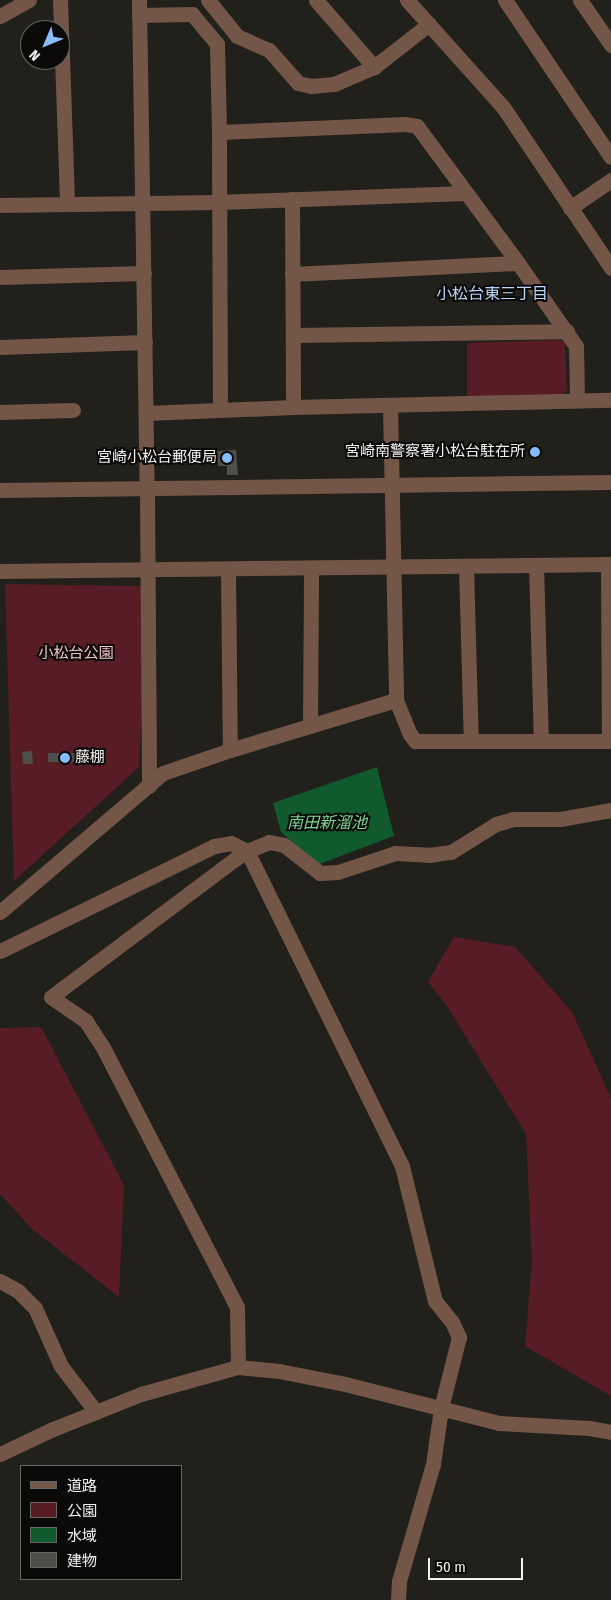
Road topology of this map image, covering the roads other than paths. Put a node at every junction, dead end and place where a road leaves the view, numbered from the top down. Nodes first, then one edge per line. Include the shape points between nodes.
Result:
1 (29, 0) edge
2 (60, 0) edge
3 (139, 0) edge
4 (208, 0) edge
5 (316, 0) edge
6 (407, 0) edge
7 (505, 0) edge
8 (580, 0) edge
9 (139, 15) junction
10 (0, 16) edge
11 (429, 24) junction
12 (611, 45) edge
13 (374, 67) junction
14 (219, 132) junction
15 (611, 158) edge
16 (611, 180) edge
17 (465, 193) junction
18 (292, 199) junction
19 (143, 202) junction
20 (218, 202) junction
21 (67, 203) junction
22 (0, 205) edge
23 (570, 208) junction
24 (518, 263) junction
25 (611, 268) edge
26 (144, 273) junction
27 (292, 274) junction
28 (0, 278) edge
29 (567, 331) junction
30 (293, 335) junction
31 (145, 342) junction
32 (0, 348) edge
33 (577, 400) junction
34 (611, 400) edge
35 (390, 404) junction
36 (294, 407) junction
37 (220, 409) junction
38 (73, 410) dead end
39 (0, 412) edge
40 (146, 413) junction
41 (611, 482) edge
42 (392, 483) junction
43 (148, 489) junction
44 (0, 490) edge
45 (610, 564) edge
46 (536, 565) junction
47 (466, 567) junction
48 (394, 568) junction
49 (311, 569) junction
50 (148, 570) junction
51 (228, 570) junction
52 (0, 571) edge
53 (396, 700) junction
54 (310, 726) junction
55 (541, 741) junction
56 (610, 741) edge
57 (471, 742) junction
58 (230, 750) junction
59 (149, 786) junction
60 (611, 810) edge
61 (247, 851) junction
62 (0, 912) edge
63 (0, 952) edge
64 (0, 1281) edge
65 (238, 1367) junction
66 (441, 1408) junction
67 (96, 1412) junction
68 (611, 1432) edge
69 (0, 1454) edge
70 (398, 1600) edge

1 - 10 street
2 - 21 street
3 - 9 street
4 - 13 street via 237,36 269,50 298,83 311,86 334,84
5 - 13 street
6 - 11 street
7 - 15 street
8 - 12 street
9 - 14 street via 192,14 216,44
9 - 19 street
11 - 13 street
11 - 23 street via 503,107
14 - 17 street via 417,126
14 - 20 street
16 - 23 street
17 - 18 street
17 - 24 street
18 - 20 street
18 - 27 street
19 - 20 street
19 - 21 street
19 - 26 street
20 - 37 street
21 - 22 street
23 - 25 street
24 - 27 street
24 - 29 street
26 - 28 street
26 - 31 street
27 - 30 street
29 - 30 street
29 - 33 street via 576,346
30 - 36 street
31 - 32 street
31 - 40 street
33 - 34 street
33 - 35 street
35 - 36 street
35 - 42 street
36 - 37 street
37 - 40 street
38 - 39 street
40 - 43 street
41 - 42 street
42 - 43 street
42 - 48 street
43 - 44 street
43 - 50 street
45 - 46 street
45 - 56 street
46 - 47 street
46 - 55 street
47 - 48 street
47 - 57 street
48 - 49 street
48 - 53 street
49 - 51 street
49 - 54 street
50 - 51 street
50 - 52 street
50 - 59 street
51 - 58 street
53 - 54 street
53 - 57 street via 416,742
54 - 58 street
55 - 56 street
55 - 57 street
58 - 59 street via 163,773
59 - 62 street
60 - 61 street via 560,819 513,819 496,824 451,852 429,855 395,853 338,872 320,874 284,845 269,842
61 - 63 street via 231,843 214,846
61 - 65 street via 52,997 86,1021 102,1046 237,1307
61 - 66 street via 402,1166 435,1301 452,1322 458,1337
64 - 67 street via 18,1291 35,1308 61,1366
65 - 66 street via 345,1384
65 - 67 street via 141,1394
66 - 68 street via 498,1422
66 - 70 street via 433,1464 399,1581
67 - 69 street

